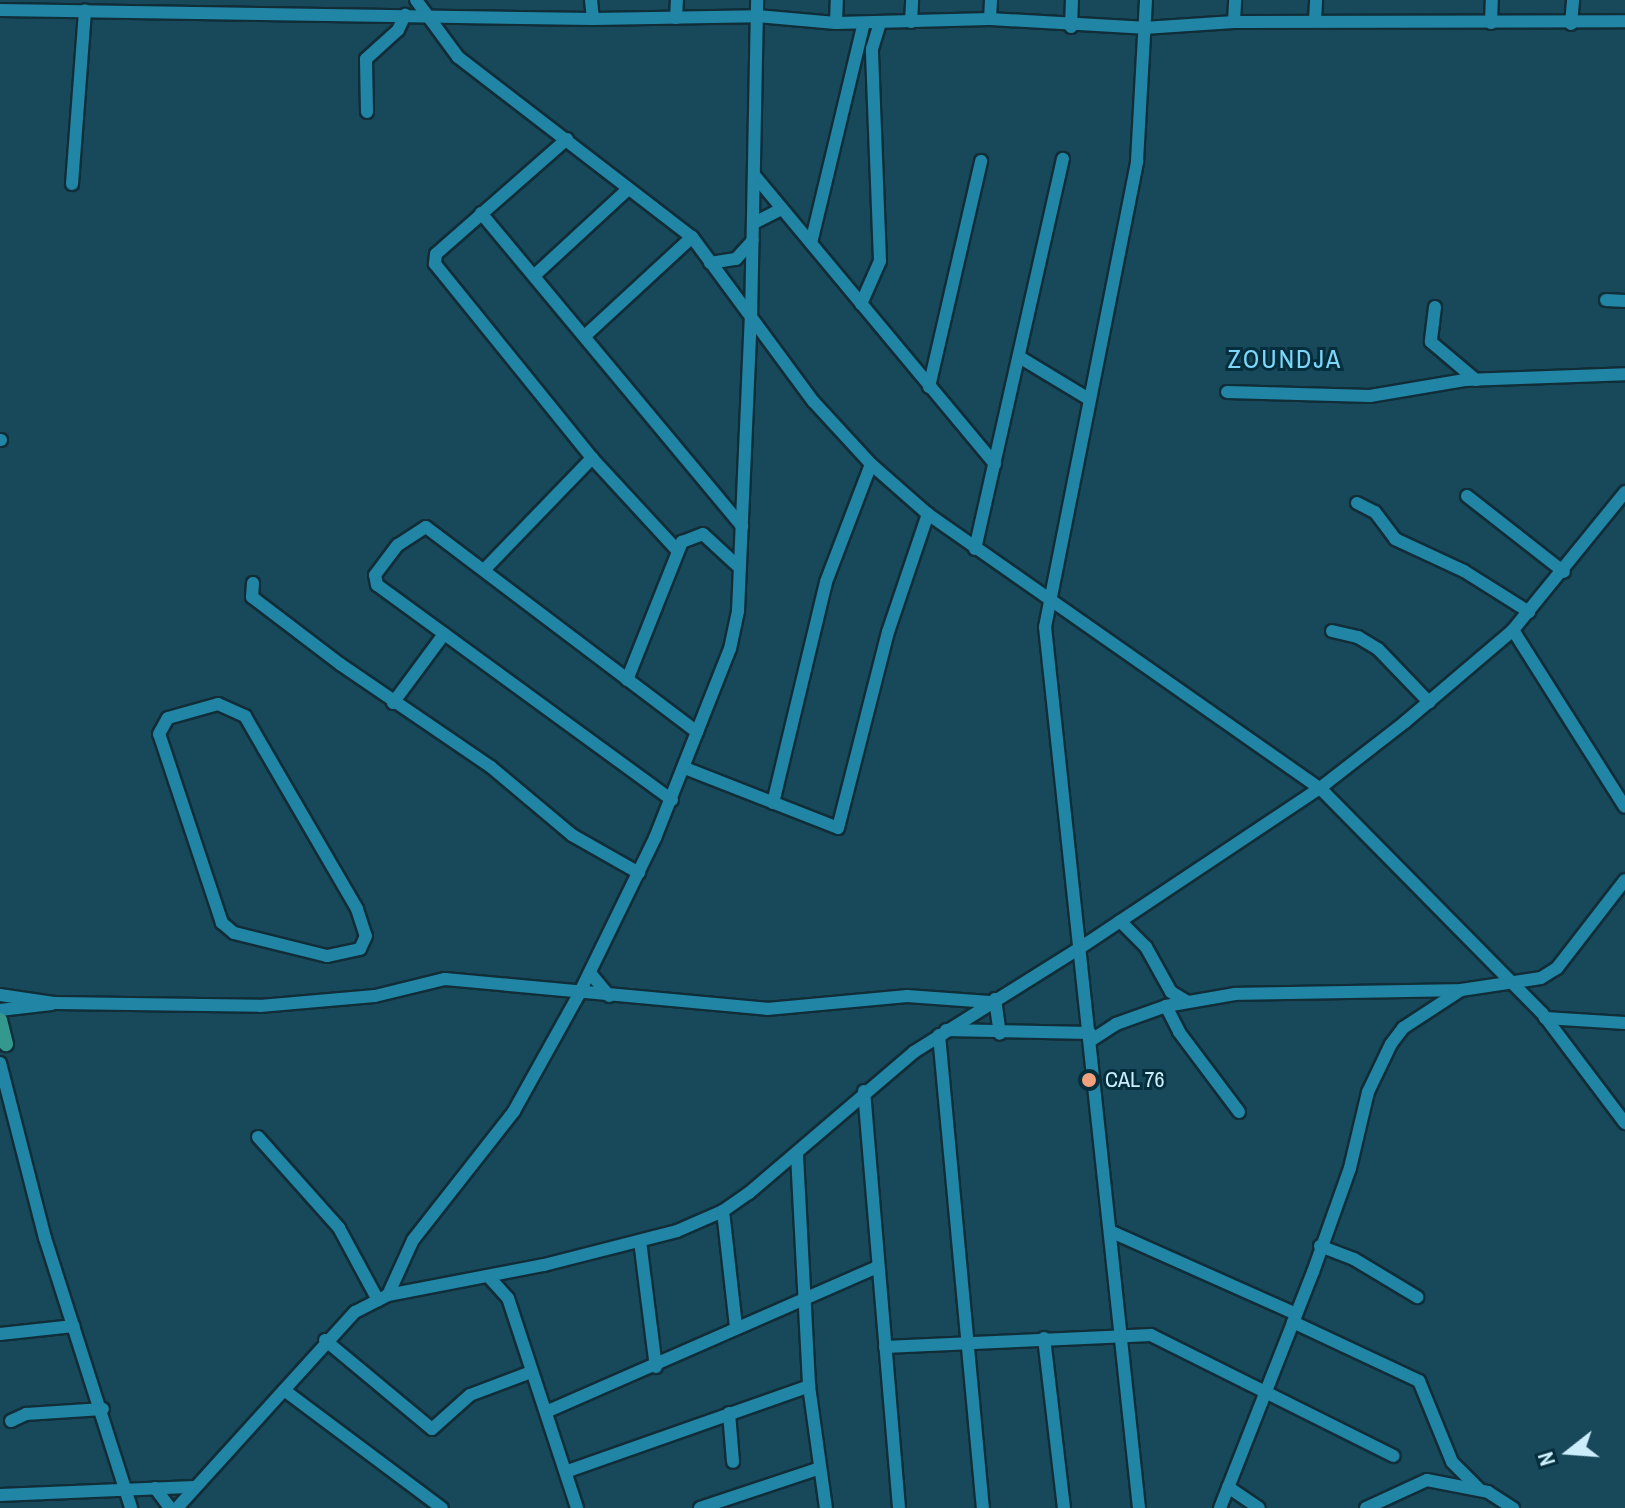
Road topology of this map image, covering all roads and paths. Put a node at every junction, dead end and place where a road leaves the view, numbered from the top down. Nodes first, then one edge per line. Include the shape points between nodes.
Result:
1 (416, 0) edge
2 (591, 0) edge
3 (677, 0) edge
4 (757, 0) edge
5 (837, 0) edge
6 (912, 0) edge
7 (991, 0) edge
8 (1072, 0) edge
9 (1146, 0) edge
10 (1235, 0) edge
11 (1316, 0) edge
12 (1492, 0) edge
13 (1573, 0) edge
14 (0, 10) edge
15 (85, 10) junction
16 (405, 15) junction
17 (424, 15) junction
18 (757, 16) junction
19 (676, 18) junction
20 (593, 19) junction
21 (990, 19) junction
22 (1315, 21) junction
23 (1625, 21) edge
24 (911, 22) junction
25 (1234, 22) junction
26 (836, 23) junction
27 (864, 23) junction
28 (880, 23) junction
29 (1491, 23) junction
30 (1571, 24) junction
31 (1071, 27) junction
32 (1144, 28) junction
33 (367, 112) dead end
34 (567, 139) junction
35 (1063, 159) dead end
36 (981, 161) dead end
37 (755, 176) junction
38 (72, 184) dead end
39 (628, 189) junction
40 (781, 209) junction
41 (481, 213) junction
42 (754, 223) junction
43 (692, 237) junction
44 (753, 240) junction
45 (811, 243) junction
46 (710, 263) junction
47 (536, 274) junction
48 (1606, 300) dead end
49 (1625, 301) edge
50 (861, 304) junction
51 (1435, 307) dead end
52 (751, 319) junction
53 (587, 334) junction
54 (1021, 358) junction
55 (1625, 374) edge
56 (1476, 380) junction
57 (929, 387) junction
58 (1227, 392) dead end
59 (1089, 399) junction
60 (592, 458) junction
61 (871, 464) junction
62 (995, 464) junction
63 (1625, 492) edge
64 (1467, 496) dead end
65 (1357, 503) dead end
66 (928, 514) junction
67 (742, 526) junction
68 (975, 549) junction
69 (677, 550) junction
70 (740, 568) junction
71 (484, 570) junction
72 (1564, 572) junction
73 (253, 583) dead end
74 (1047, 597) junction
75 (1529, 612) junction
76 (1513, 630) junction
77 (1332, 631) dead end
78 (444, 634) junction
79 (627, 680) junction
80 (1429, 702) junction
81 (393, 703) junction
82 (697, 732) junction
83 (167, 764) joint
84 (685, 768) junction
85 (1320, 788) junction
86 (672, 800) junction
87 (773, 803) junction
88 (1625, 807) edge
89 (639, 873) junction
90 (1625, 880) edge
91 (1120, 921) junction
92 (1080, 948) junction
93 (590, 973) junction
94 (1511, 982) junction
95 (1461, 990) junction
96 (1, 992) edge
97 (579, 994) junction
98 (609, 996) junction
99 (992, 1000) junction
100 (1186, 1001) junction
101 (55, 1003) junction
102 (1166, 1006) junction
103 (2, 1013) edge
104 (1545, 1018) junction
105 (1625, 1023) edge
106 (943, 1032) junction
107 (1000, 1034) junction
108 (1090, 1037) junction
109 (6, 1044) joint
110 (0, 1063) edge
111 (6, 1077) junction
112 (864, 1091) junction
113 (1239, 1112) dead end
114 (1625, 1123) edge
115 (258, 1137) dead end
116 (797, 1155) junction
117 (723, 1211) junction
118 (1112, 1232) junction
119 (640, 1241) junction
120 (1320, 1246) junction
121 (877, 1267) junction
122 (512, 1272) junction
123 (488, 1276) junction
124 (1417, 1297) dead end
125 (383, 1298) junction
126 (508, 1298) junction
127 (803, 1301) junction
128 (1294, 1318) junction
129 (74, 1326) junction
130 (736, 1327) junction
131 (1122, 1333) junction
132 (0, 1334) edge
133 (1044, 1338) junction
134 (325, 1340) junction
135 (969, 1344) junction
136 (885, 1347) junction
137 (656, 1367) junction
138 (531, 1372) junction
139 (809, 1386) junction
140 (284, 1390) junction
141 (1262, 1390) junction
142 (103, 1409) junction
143 (548, 1411) junction
144 (729, 1413) junction
145 (11, 1421) dead end
146 (1394, 1456) dead end
147 (733, 1462) dead end
148 (820, 1468) junction
149 (568, 1471) junction
150 (194, 1487) junction
151 (1228, 1487) junction
152 (125, 1488) junction
153 (155, 1488) junction
154 (1480, 1490) junction
155 (0, 1495) edge
156 (185, 1505) edge
157 (131, 1508) edge
158 (170, 1508) edge
159 (442, 1508) edge
160 (577, 1508) edge
161 (700, 1508) edge
162 (826, 1508) edge
163 (899, 1508) edge
164 (983, 1508) edge
165 (1064, 1508) edge
166 (1139, 1508) edge
167 (1220, 1508) edge
168 (1259, 1508) edge
169 (1366, 1508) edge
170 (1513, 1508) edge

1 - 17 street
2 - 20 street
3 - 19 street
4 - 18 street
5 - 26 street
6 - 24 street
7 - 21 street
8 - 31 street
9 - 32 street
10 - 25 street
11 - 22 street
12 - 29 street
13 - 30 street
14 - 15 street
15 - 16 street
15 - 38 street
16 - 17 street
16 - 33 street via 398,30 366,59
17 - 20 street
17 - 34 street via 465,63
18 - 19 street
18 - 26 street
18 - 37 street
19 - 20 street
21 - 24 street
21 - 31 street
22 - 25 street
22 - 29 street
23 - 30 street
24 - 28 street
25 - 32 street
26 - 27 street
27 - 28 street
27 - 45 street
28 - 50 street via 872,49 880,261
29 - 30 street
31 - 32 street
32 - 59 street via 1137,161 1119,271
34 - 39 street
34 - 41 street
35 - 54 street
36 - 57 street
37 - 40 street
37 - 42 street
39 - 43 street
39 - 47 street
40 - 42 street
40 - 45 street
41 - 47 street
41 - 60 street via 436,254 437,269
42 - 44 street
43 - 46 street
43 - 53 street
44 - 46 street via 736,259
44 - 52 street
45 - 50 street
46 - 52 street
47 - 53 street
48 - 49 street
50 - 57 street
51 - 56 street via 1431,342
52 - 61 street
52 - 67 street
53 - 67 street
54 - 59 street
54 - 62 street
55 - 56 street
56 - 58 street via 1370,396
57 - 62 street
59 - 74 street
60 - 69 street
60 - 71 street
61 - 66 street
61 - 87 street via 826,582
62 - 68 street
63 - 72 street
64 - 72 street
65 - 75 street via 1375,512 1395,539 1464,571
66 - 68 street
66 - 87 street via 888,632 838,828
67 - 70 street
68 - 74 street
69 - 70 street via 691,535 703,534
69 - 79 street
70 - 82 street via 736,628
71 - 78 street via 422,527 398,545 375,575 377,585
71 - 79 street
72 - 75 street
73 - 81 street via 252,597
74 - 85 street
74 - 92 street via 1046,657
75 - 76 street
76 - 80 street
76 - 88 street
77 - 80 street via 1378,649
78 - 81 street
78 - 86 street
79 - 82 street
80 - 85 street
81 - 89 street via 491,767 572,835
82 - 84 street
83 - 83 street via 225,927 327,956 360,949 366,936 357,909 245,716 218,704 168,718 159,734
84 - 86 street
84 - 87 street
85 - 91 street
85 - 94 street
86 - 89 street
89 - 93 street
90 - 94 street via 1557,968 1541,978
91 - 92 street
91 - 100 street via 1146,947 1171,992
92 - 99 street
92 - 108 street
93 - 97 street
93 - 98 street
94 - 95 street
94 - 104 street
95 - 100 street via 1235,994
95 - 120 street via 1403,1028 1391,1044 1368,1092 1350,1168
96 - 101 street
96 - 103 street
97 - 98 street
97 - 101 street via 445,979 375,996 260,1006
97 - 125 street via 514,1111 413,1240
98 - 99 street via 767,1009 907,996
99 - 106 street
99 - 107 street
100 - 102 street
101 - 103 street
102 - 108 street
102 - 113 street
103 - 109 main road
104 - 105 street
104 - 114 street
106 - 107 street
106 - 112 street
106 - 135 street
107 - 108 street
108 - 118 street
109 - 111 street
110 - 111 street
111 - 129 street via 45,1238
112 - 116 street
112 - 121 street
115 - 125 street via 339,1228
116 - 117 street
116 - 127 street
117 - 119 street
117 - 130 street
118 - 128 street
118 - 131 street
119 - 122 street
119 - 137 street
120 - 124 street via 1354,1259
120 - 128 street
121 - 127 street
121 - 136 street
122 - 123 street
122 - 126 street
123 - 125 street
123 - 126 street
125 - 134 street via 345,1319
126 - 138 street
127 - 130 street
127 - 139 street
128 - 141 street
128 - 154 street via 1419,1381 1452,1462
129 - 132 street
129 - 142 street
130 - 137 street
131 - 133 street
131 - 141 street via 1151,1335
131 - 166 street
133 - 135 street
133 - 165 street
134 - 138 street via 432,1429 470,1395
134 - 140 street
135 - 136 street
135 - 164 street
136 - 163 street
137 - 143 street
138 - 143 street
139 - 144 street
139 - 148 street
140 - 150 street
140 - 159 street
141 - 146 street
141 - 151 street
142 - 145 street via 26,1414
142 - 152 street
143 - 149 street
144 - 147 street
144 - 149 street
148 - 161 street
148 - 162 street
149 - 160 street
150 - 153 street
150 - 156 street
151 - 167 street
151 - 168 street
152 - 153 street
152 - 155 street
152 - 157 street
153 - 158 street
154 - 169 street via 1427,1480
154 - 170 street via 1502,1497

